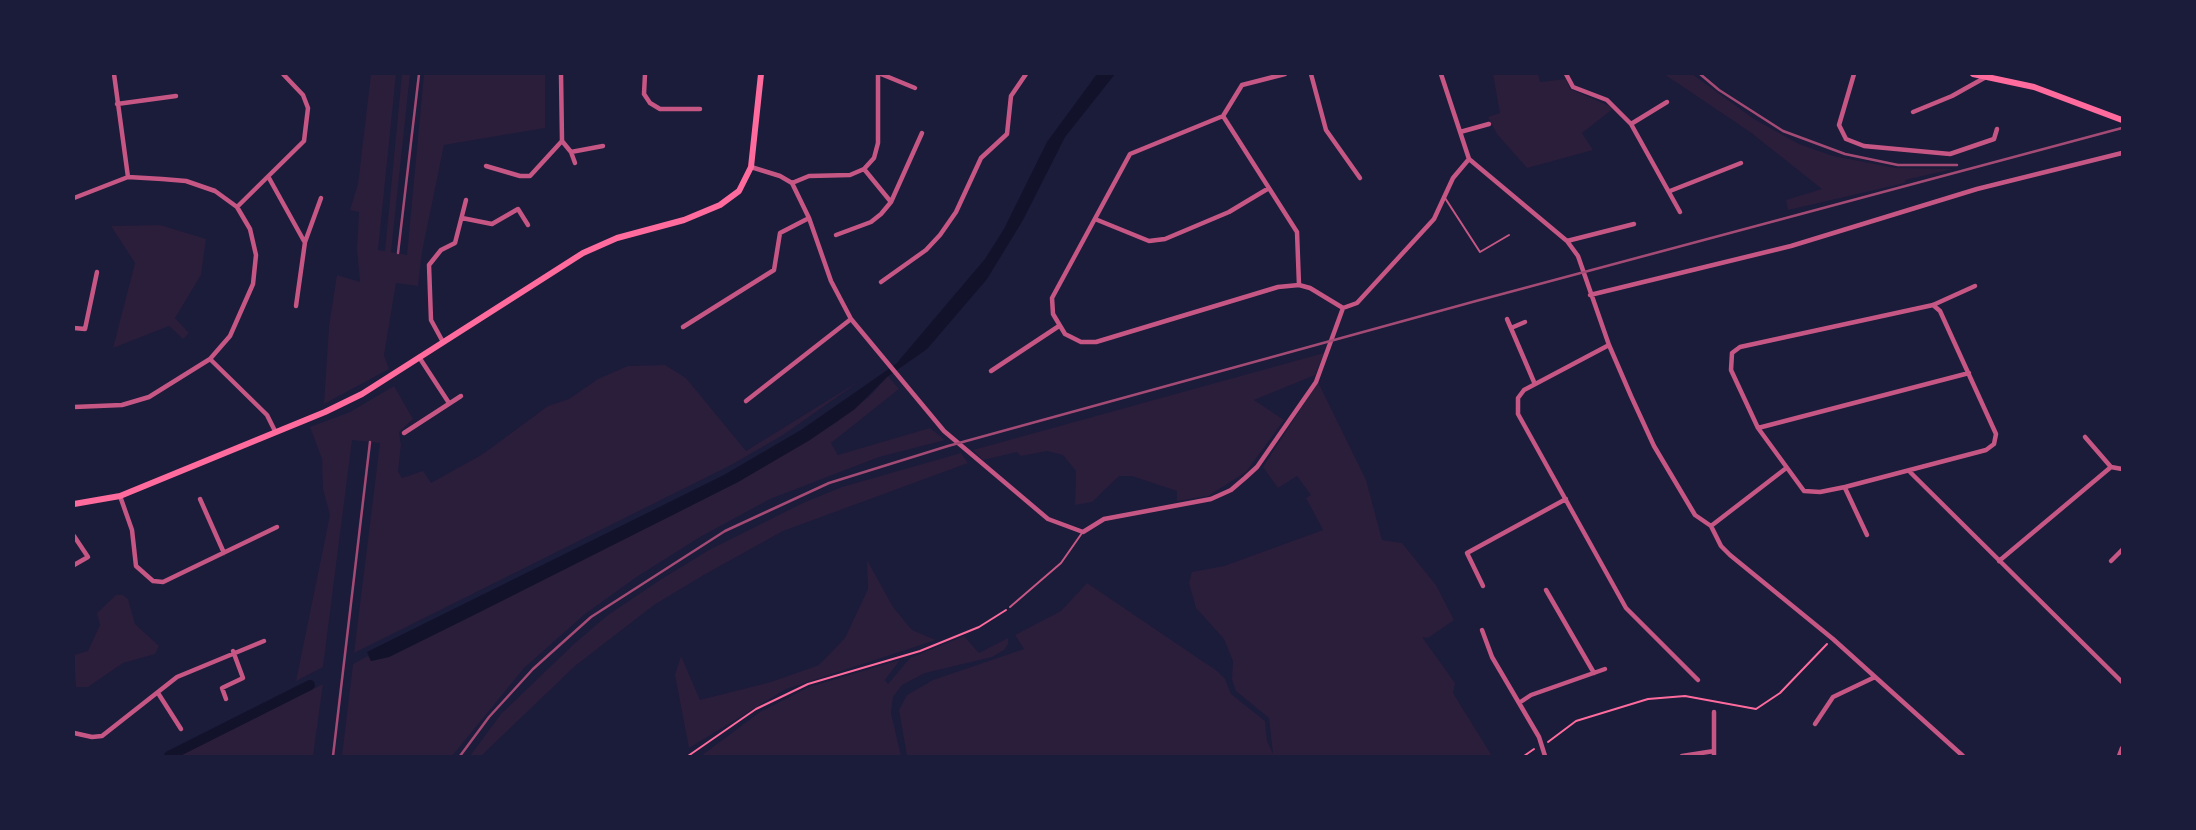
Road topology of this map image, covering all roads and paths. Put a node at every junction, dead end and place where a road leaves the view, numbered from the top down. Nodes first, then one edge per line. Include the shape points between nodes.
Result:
1 (114, 74) edge
2 (283, 74) edge
3 (295, 74) edge
4 (561, 74) edge
5 (645, 74) edge
6 (761, 74) edge
7 (879, 74) edge
8 (1026, 74) edge
9 (1285, 74) edge
10 (1311, 74) edge
11 (1441, 74) edge
12 (1566, 74) edge
13 (1854, 74) edge
14 (1973, 74) edge
15 (1986, 76) junction
16 (289, 79) junction
17 (915, 88) dead end
18 (176, 96) dead end
19 (1667, 102) dead end
20 (117, 104) junction
21 (699, 109) dead end
22 (1913, 112) dead end
23 (1223, 116) junction
24 (2120, 119) edge
25 (1489, 124) dead end
26 (1631, 124) junction
27 (1997, 129) dead end
28 (922, 132) dead end
29 (1460, 132) junction
30 (562, 141) junction
31 (603, 146) dead end
32 (571, 152) junction
33 (2123, 153) edge
34 (1469, 159) junction
35 (575, 163) dead end
36 (1741, 163) dead end
37 (486, 166) dead end
38 (751, 167) junction
39 (864, 169) junction
40 (128, 177) junction
41 (269, 178) junction
42 (1360, 178) dead end
43 (792, 183) junction
44 (1269, 188) junction
45 (1670, 191) junction
46 (1445, 197) junction
47 (74, 198) edge
48 (321, 198) dead end
49 (467, 200) dead end
50 (891, 202) junction
51 (237, 207) junction
52 (1680, 212) dead end
53 (462, 218) junction
54 (809, 218) junction
55 (1095, 219) junction
56 (1634, 224) dead end
57 (528, 225) dead end
58 (1509, 235) dead end
59 (836, 236) dead end
60 (1567, 241) junction
61 (305, 242) junction
62 (97, 272) dead end
63 (880, 282) dead end
64 (1298, 285) junction
65 (1975, 286) dead end
66 (1590, 295) junction
67 (1933, 305) junction
68 (296, 306) dead end
69 (1342, 308) junction
70 (851, 318) junction
71 (1507, 319) dead end
72 (1525, 322) dead end
73 (1059, 326) junction
74 (683, 327) dead end
75 (74, 328) edge
76 (1511, 328) junction
77 (443, 342) junction
78 (1609, 345) junction
79 (419, 357) junction
80 (210, 359) junction
81 (991, 371) dead end
82 (1969, 373) junction
83 (1534, 382) junction
84 (461, 396) dead end
85 (746, 401) dead end
86 (449, 403) junction
87 (74, 407) edge
88 (1758, 428) junction
89 (275, 431) junction
90 (404, 433) dead end
91 (2085, 437) dead end
92 (2111, 467) junction
93 (1785, 469) junction
94 (2123, 469) edge
95 (1910, 471) junction
96 (1845, 487) junction
97 (120, 496) junction
98 (200, 499) dead end
99 (1566, 499) junction
100 (74, 504) edge
101 (1711, 526) junction
102 (276, 527) dead end
103 (1083, 532) junction
104 (1867, 535) dead end
105 (74, 536) edge
106 (2123, 550) edge
107 (224, 553) junction
108 (1999, 561) junction
109 (2111, 561) dead end
110 (74, 565) edge
111 (1483, 586) dead end
112 (1546, 590) dead end
113 (1010, 607) joint
114 (1482, 629) dead end
115 (1833, 639) junction
116 (264, 640) dead end
117 (233, 651) junction
118 (1605, 669) dead end
119 (1594, 673) junction
120 (1875, 677) junction
121 (1698, 680) dead end
122 (2123, 681) edge
123 (159, 693) junction
124 (226, 699) dead end
125 (1519, 703) junction
126 (1714, 712) dead end
127 (1815, 724) dead end
128 (181, 729) dead end
129 (74, 733) edge
130 (1542, 743) junction
131 (2123, 748) edge
132 (1714, 754) edge
133 (688, 757) edge
134 (1524, 757) edge
135 (1545, 757) edge
136 (1682, 757) edge
137 (1964, 757) edge
138 (2119, 757) edge

1 - 20 street
2 - 16 street
3 - 16 street
4 - 30 street
5 - 21 street via 644,94 650,103 660,109
6 - 38 main road
7 - 17 street
7 - 39 street via 878,143 874,158
8 - 63 street via 1011,96 1007,134 981,158 940,235
9 - 23 street via 1242,85
10 - 42 street via 1326,130
11 - 29 street
12 - 26 street via 1573,88 1607,100
13 - 27 street via 1840,129 1846,139 1864,146 1950,154 1994,139
14 - 15 main road
15 - 22 street
15 - 24 main road via 2034,87
16 - 41 street via 303,95 309,118 304,141
18 - 20 street
19 - 26 street
20 - 40 street
23 - 44 street
23 - 55 street via 1130,154
25 - 29 street
26 - 45 street
28 - 50 street
29 - 34 street
30 - 32 street
30 - 37 street via 530,176
31 - 32 street
32 - 35 street
33 - 66 street via 1977,189 1791,246
34 - 46 street
34 - 60 street
36 - 45 street
38 - 43 street
38 - 77 main road via 739,191 720,205 583,253
39 - 43 street via 850,175 809,176
39 - 50 street
40 - 47 street
40 - 51 street via 186,181 215,191
41 - 51 street
41 - 61 street
43 - 54 street
44 - 55 street via 1229,212 1165,239 1149,241
44 - 64 street via 1297,232
45 - 52 street
46 - 58 lane via 1480,252
46 - 69 street via 1434,219 1357,303
48 - 61 street
49 - 53 street
50 - 59 street via 871,222
51 - 80 street via 250,229 256,255 253,284 230,336
53 - 57 street via 492,224 518,209
53 - 77 street via 455,243 441,250 429,265 430,320
54 - 70 street via 831,281
54 - 74 street via 780,233 774,270
55 - 73 street via 1052,298
56 - 60 street
60 - 66 street via 1578,256
61 - 68 street
62 - 75 street via 85,329
64 - 69 street
64 - 73 street via 1278,287 1096,342 1081,342
65 - 67 street
66 - 78 street
67 - 82 street
67 - 88 street via 1740,346 1732,353 1731,370
69 - 103 street via 1316,382 1256,467 1231,489 1211,499 1104,519
70 - 85 street
70 - 103 street via 898,379 965,452 1048,519
71 - 76 street
72 - 76 street
73 - 81 street
76 - 83 street
77 - 79 main road
78 - 83 street
78 - 101 street via 1671,477 1695,514
79 - 86 street
79 - 89 main road via 362,394
80 - 87 street via 149,397 122,405
80 - 89 street via 267,415
82 - 88 street
82 - 95 street via 1996,434 1994,444
83 - 99 street via 1518,398 1518,414
84 - 86 street
86 - 90 street
88 - 93 street
89 - 97 main road
91 - 92 street
92 - 94 street
92 - 108 street
93 - 96 street via 1804,491
93 - 101 street
95 - 96 street
95 - 108 street
96 - 104 street
97 - 100 main road
97 - 107 street via 132,530 136,566 153,581 163,582
98 - 107 street
99 - 111 street via 1467,553
99 - 121 street via 1626,608
101 - 115 street via 1720,546
102 - 107 street
103 - 113 lane via 1061,563
105 - 110 street via 88,557
106 - 109 street
108 - 122 street
112 - 119 street
113 - 133 path via 979,628 920,651 808,684 757,709
114 - 125 street via 1492,657
115 - 120 street
115 - 130 path via 1780,693 1756,709 1685,695 1655,697 1576,721
116 - 117 street
117 - 123 street via 177,677
117 - 124 street via 243,678 222,688
118 - 119 street
119 - 125 street
120 - 127 street via 1833,697
120 - 137 street
123 - 128 street
123 - 129 street via 102,736
125 - 130 street
126 - 132 street
130 - 134 path
130 - 135 street
131 - 138 street
132 - 136 street

